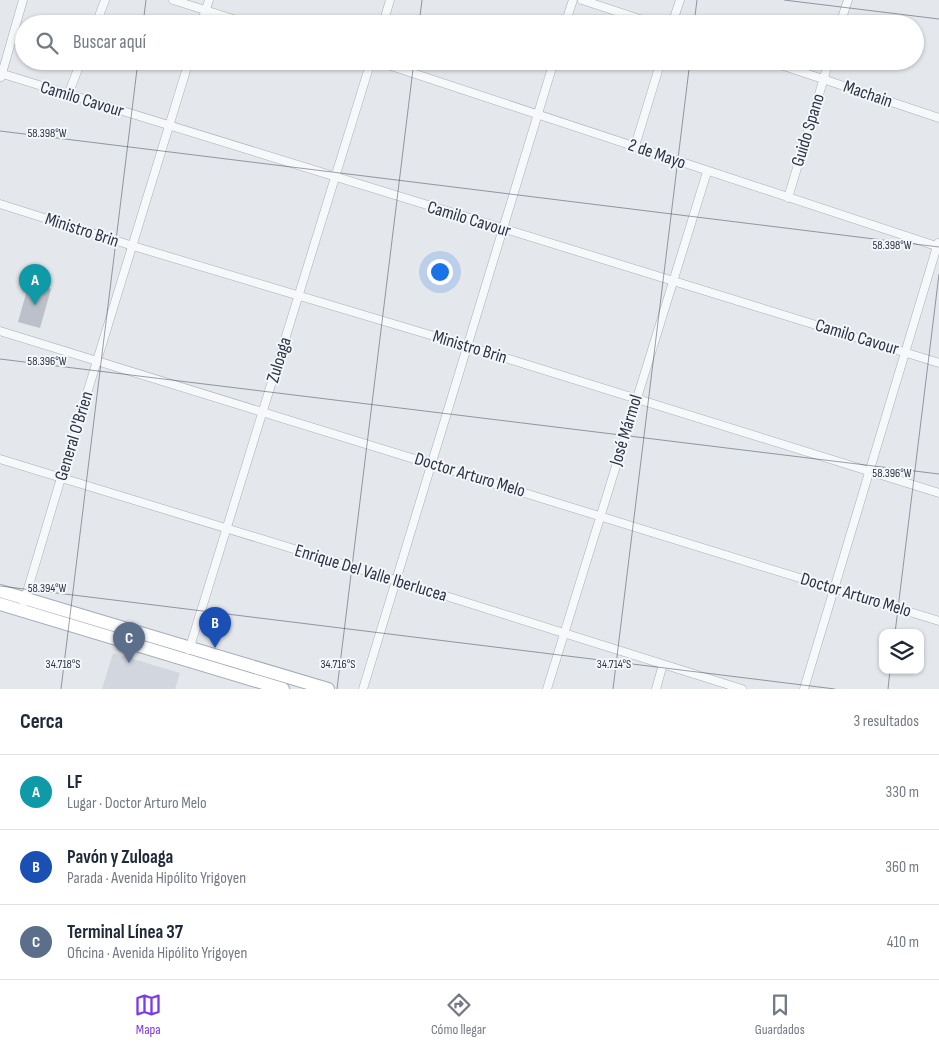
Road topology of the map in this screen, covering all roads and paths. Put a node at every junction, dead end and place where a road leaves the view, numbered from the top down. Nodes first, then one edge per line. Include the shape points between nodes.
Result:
1 (23, 0) edge
2 (105, 0) edge
3 (173, 0) edge
4 (209, 0) edge
5 (390, 0) edge
6 (573, 0) edge
7 (582, 0) edge
8 (680, 0) edge
9 (848, 0) edge
10 (205, 11) junction
11 (18, 15) edge
12 (99, 15) edge
13 (204, 15) edge
14 (219, 15) edge
15 (386, 15) edge
16 (568, 15) edge
17 (628, 15) edge
18 (675, 15) edge
19 (843, 15) edge
20 (15, 26) edge
21 (77, 70) edge
22 (186, 70) edge
23 (369, 70) edge
24 (403, 70) edge
25 (551, 70) edge
26 (658, 70) edge
27 (796, 70) edge
28 (826, 70) edge
29 (0, 75) edge
30 (824, 79) junction
31 (68, 94) junction
32 (538, 115) junction
33 (939, 118) edge
34 (169, 126) junction
35 (635, 146) junction
36 (707, 172) junction
37 (335, 177) junction
38 (788, 198) junction
39 (0, 204) edge
40 (504, 230) junction
41 (939, 245) edge
42 (133, 246) junction
43 (672, 282) junction
44 (298, 295) junction
45 (0, 331) edge
46 (467, 346) junction
47 (906, 352) junction
48 (98, 361) junction
49 (939, 363) edge
50 (635, 399) junction
51 (264, 412) junction
52 (0, 459) edge
53 (432, 463) junction
54 (870, 472) junction
55 (61, 478) junction
56 (939, 493) edge
57 (600, 516) junction
58 (227, 528) junction
59 (395, 580) junction
60 (835, 589) junction
61 (0, 590) edge
62 (0, 604) edge
63 (24, 604) junction
64 (939, 621) edge
65 (564, 632) junction
66 (188, 653) junction
67 (663, 664) junction
68 (283, 689) edge
69 (328, 689) edge
70 (363, 689) edge
71 (547, 689) edge
72 (656, 689) edge
73 (742, 689) edge
74 (804, 689) edge

1 - 11 street
2 - 12 street
3 - 10 street
4 - 10 street
5 - 15 street
6 - 16 street
7 - 17 street
8 - 18 street
9 - 19 street
10 - 13 street
10 - 14 street
20 - 29 street
21 - 31 street
22 - 34 street, General O'Brien
23 - 37 street, Zuloaga
24 - 32 street, 2 de Mayo
25 - 32 street
26 - 35 street
27 - 30 street, Machain
28 - 30 street, Guido Spano
29 - 31 street, Camilo Cavour
30 - 33 street, Machain
30 - 38 street, Guido Spano
31 - 34 street, Camilo Cavour
32 - 35 street, 2 de Mayo
32 - 40 street
34 - 37 street, Camilo Cavour
34 - 42 street, General O'Brien
35 - 36 street, 2 de Mayo
36 - 38 street, 2 de Mayo
36 - 43 street, José Mármol
37 - 40 street, Camilo Cavour
37 - 44 street, Zuloaga
38 - 41 street, 2 de Mayo
39 - 42 street, Ministro Brin
40 - 43 street, Camilo Cavour
40 - 46 street
41 - 47 street
42 - 44 street, Ministro Brin
42 - 48 street, General O'Brien
43 - 47 street, Camilo Cavour
43 - 50 street, José Mármol
44 - 46 street, Ministro Brin
44 - 51 street, Zuloaga
45 - 48 street, Doctor Arturo Melo
46 - 50 street, Ministro Brin
46 - 53 street
47 - 49 street, Camilo Cavour
47 - 54 street
48 - 51 street, Doctor Arturo Melo
48 - 55 street, General O'Brien
50 - 54 street, Ministro Brin
50 - 57 street, José Mármol
51 - 53 street, Doctor Arturo Melo
51 - 58 street, Zuloaga
52 - 55 street, Enrique Del Valle Iberlucea
53 - 57 street, Doctor Arturo Melo
53 - 59 street
54 - 56 street, Ministro Brin
54 - 60 street
55 - 58 street, Enrique Del Valle Iberlucea
55 - 63 street, General O'Brien
57 - 60 street, Doctor Arturo Melo
57 - 65 street, José Mármol
58 - 59 street, Enrique Del Valle Iberlucea
58 - 66 street, Zuloaga
59 - 65 street, Enrique Del Valle Iberlucea
59 - 70 street
60 - 64 street, Doctor Arturo Melo
60 - 74 street
61 - 63 main road
62 - 63 main road
63 - 66 main road
65 - 67 street, Enrique Del Valle Iberlucea
65 - 71 street, José Mármol
66 - 68 main road
66 - 69 main road
67 - 72 street
67 - 73 street, Enrique Del Valle Iberlucea

